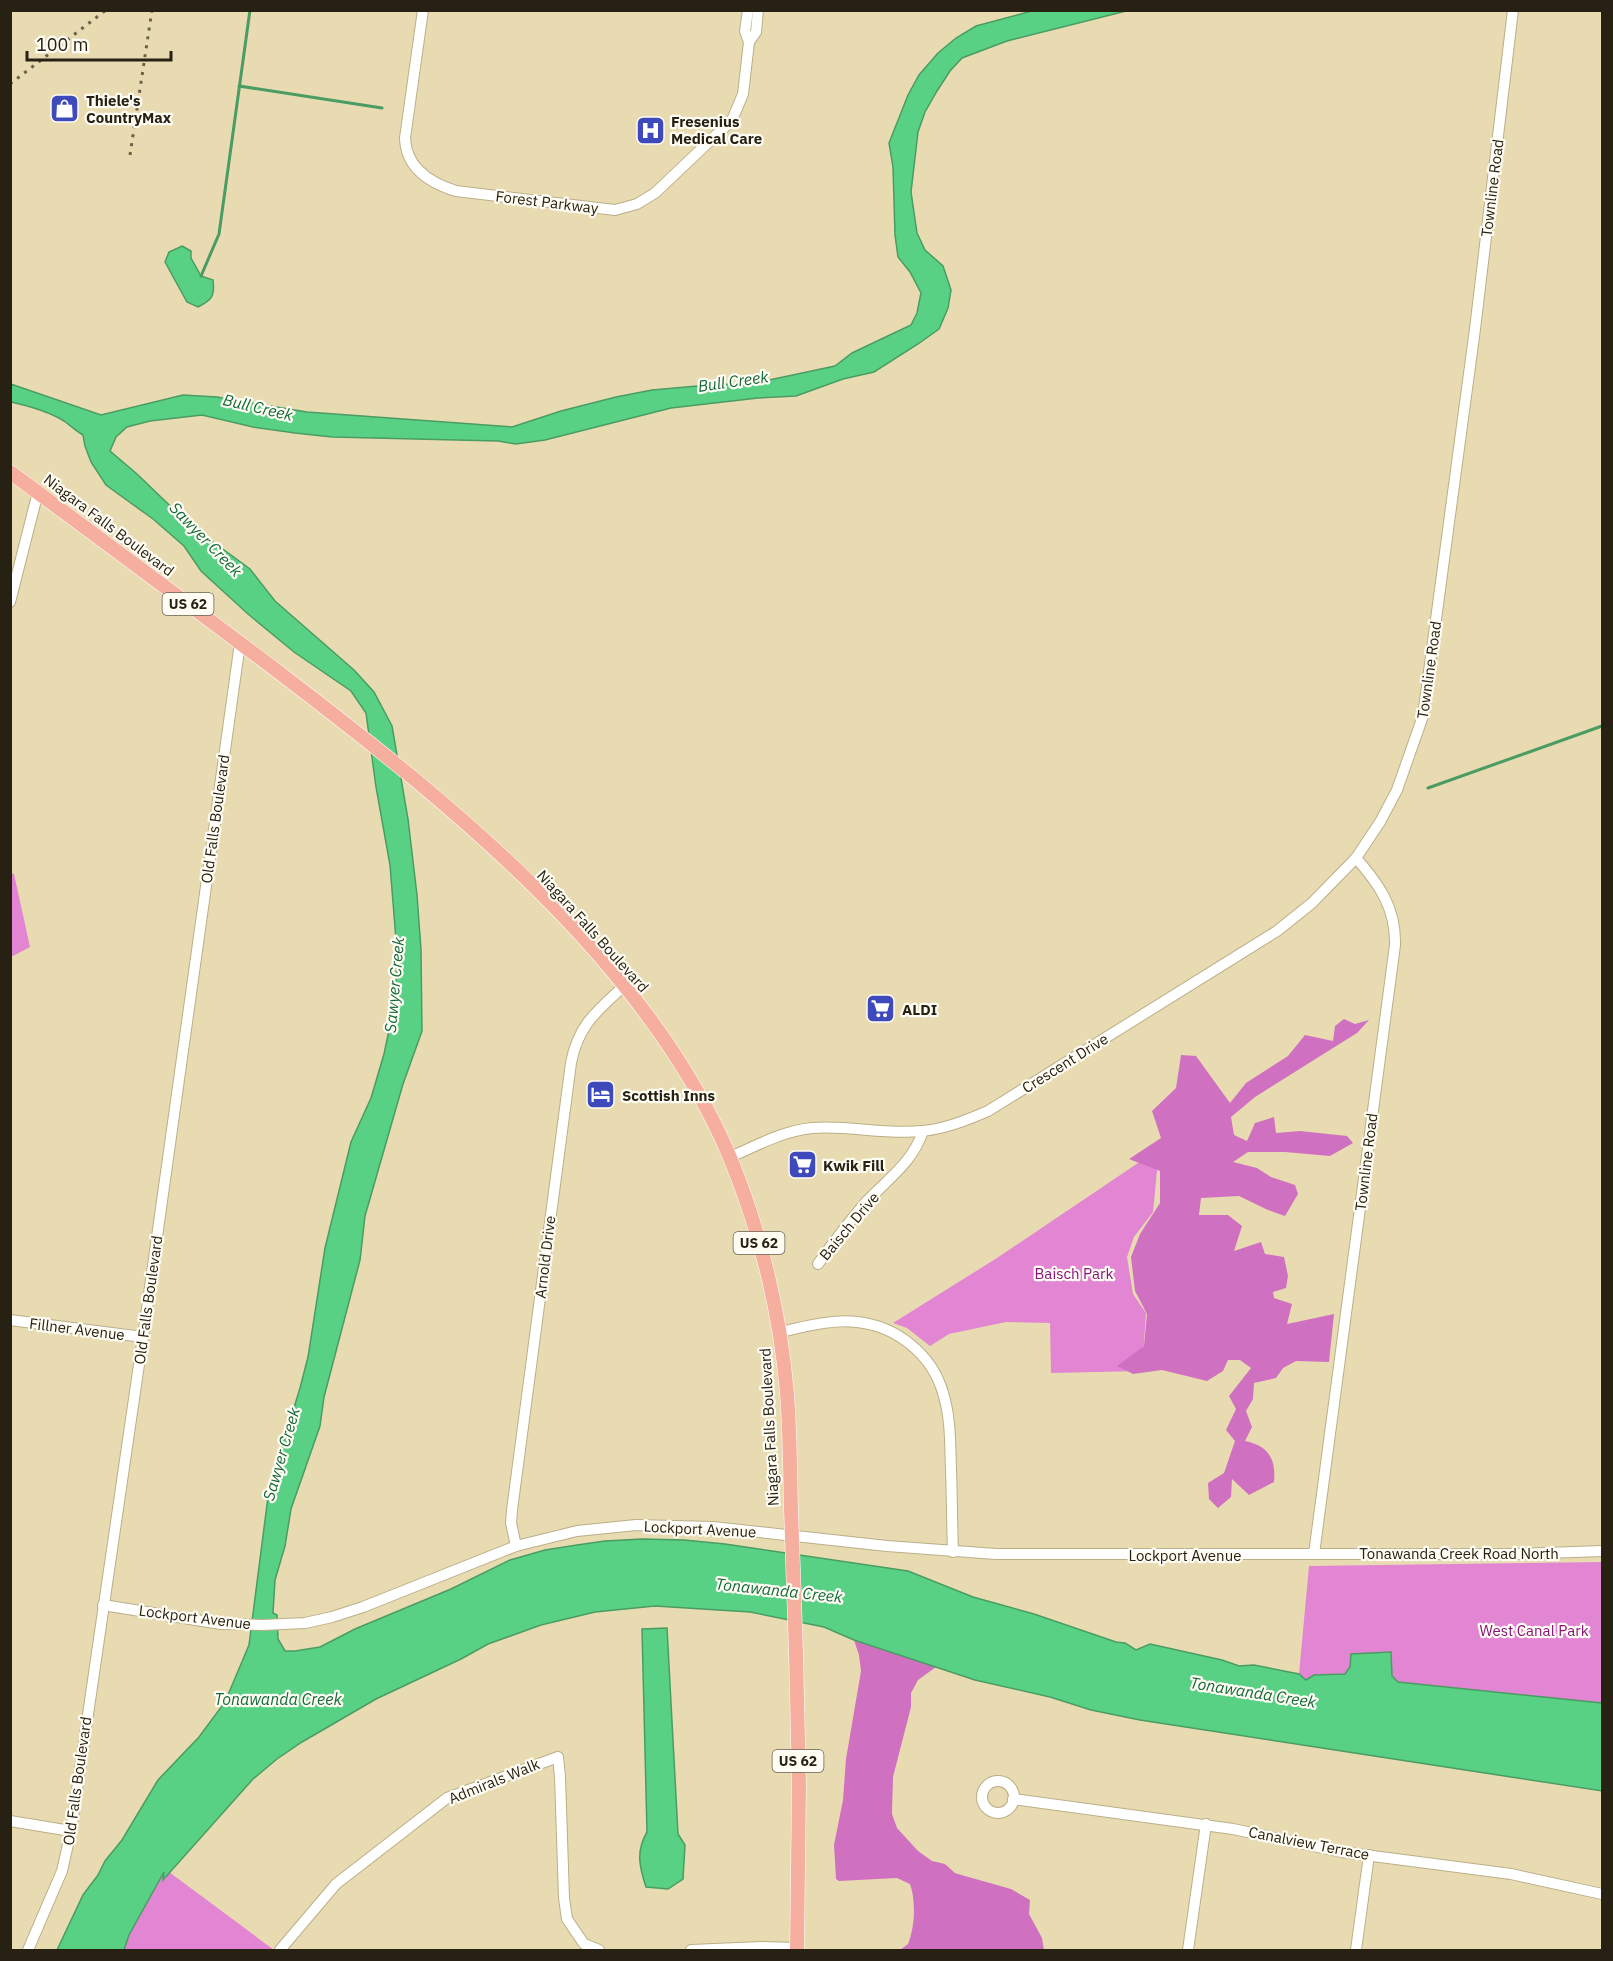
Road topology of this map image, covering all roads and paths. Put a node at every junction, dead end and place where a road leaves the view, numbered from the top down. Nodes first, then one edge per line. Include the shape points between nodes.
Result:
1 (423, 10) edge
2 (748, 10) edge
3 (758, 10) edge
4 (1513, 10) edge
5 (749, 42) junction
6 (10, 472) edge
7 (38, 492) junction
8 (10, 602) edge
9 (240, 643) junction
10 (1356, 858) junction
11 (624, 986) junction
12 (924, 1131) junction
13 (730, 1157) junction
14 (818, 1264) dead end
15 (10, 1320) edge
16 (780, 1332) junction
17 (143, 1337) junction
18 (516, 1546) junction
19 (1602, 1551) edge
20 (953, 1552) junction
21 (1314, 1554) junction
22 (103, 1605) junction
23 (1013, 1799) dead end
24 (10, 1821) edge
25 (1206, 1824) junction
26 (71, 1831) junction
27 (1369, 1856) junction
28 (1602, 1894) edge
29 (797, 1949) edge
30 (28, 1950) edge
31 (280, 1950) edge
32 (599, 1950) edge
33 (691, 1950) edge
34 (1188, 1950) edge
35 (1356, 1950) edge

1 - 5 street, Forest Parkway via 405,138 410,159 421,173 437,185 456,191 615,210 637,204 655,193 732,120 742,94
2 - 5 street, Forest Parkway via 745,31
3 - 5 street, Forest Parkway via 756,32
4 - 10 street, Townline Road via 1423,716 1397,790
6 - 7 main road, Niagara Falls Boulevard / US 62
7 - 8 street
7 - 9 main road, Niagara Falls Boulevard / US 62
9 - 11 main road, Niagara Falls Boulevard / US 62 via 449,808 575,930
9 - 17 street, Old Falls Boulevard
10 - 12 street, Crescent Drive via 1295,917 1235,958 988,1111 955,1125
10 - 21 street, Townline Road via 1387,898 1394,921 1395,945
11 - 13 main road, Niagara Falls Boulevard / US 62 via 682,1067
11 - 18 street, Arnold Drive via 583,1027 571,1063 512,1510
12 - 13 street, Crescent Drive via 801,1130
12 - 14 street, Baisch Drive via 906,1164 867,1202
13 - 16 main road, Niagara Falls Boulevard / US 62 via 762,1251
15 - 17 street, Fillner Avenue
16 - 20 street via 838,1322 865,1323 896,1334 923,1355 940,1384 946,1404
16 - 29 main road, Niagara Falls Boulevard / US 62, bridge via 787,1393 796,1652
17 - 22 street, Old Falls Boulevard
18 - 20 street, Lockport Avenue via 596,1528 660,1524
18 - 22 street, Lockport Avenue via 344,1614 312,1622 221,1624
19 - 21 street, Tonawanda Creek Road North
20 - 21 street, Lockport Avenue
22 - 26 street, Old Falls Boulevard
23 - 25 street, Canalview Terrace
24 - 26 street
25 - 27 street, Canalview Terrace
25 - 34 street
26 - 30 street, Old Falls Boulevard via 62,1871
27 - 28 street, Canalview Terrace via 1498,1872
27 - 35 street
29 - 33 street
31 - 32 street, Admirals Walk via 336,1884 447,1798 558,1757 567,1919 584,1944

